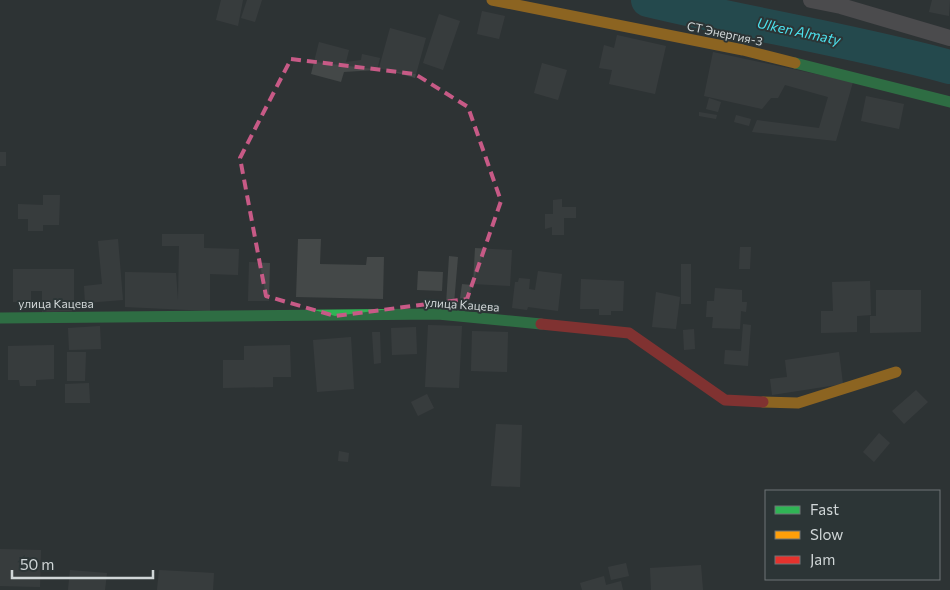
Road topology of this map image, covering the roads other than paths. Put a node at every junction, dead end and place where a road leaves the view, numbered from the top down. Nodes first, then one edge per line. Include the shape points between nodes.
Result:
1 (492, 0) edge
2 (811, 0) edge
3 (950, 38) edge
4 (950, 102) edge
5 (0, 318) edge
6 (896, 372) dead end

1 - 4 street, СТ Энергия-3 via 743,50
2 - 3 street
5 - 6 street, улица Кацева via 438,314 629,333 725,400 798,403

